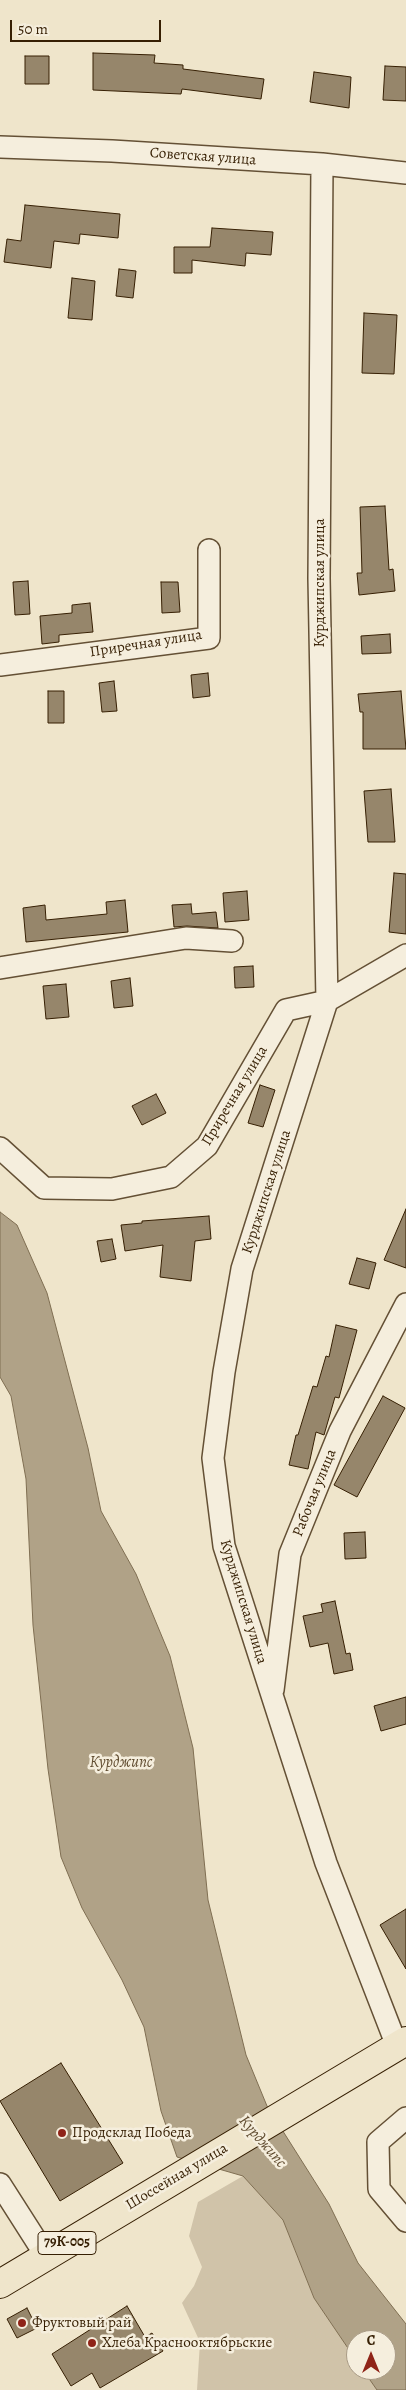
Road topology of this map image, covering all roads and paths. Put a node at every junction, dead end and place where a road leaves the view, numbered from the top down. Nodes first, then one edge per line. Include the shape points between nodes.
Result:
1 (0, 147) edge
2 (322, 164) junction
3 (406, 173) edge
4 (209, 550) dead end
5 (0, 665) edge
6 (232, 941) dead end
7 (406, 955) edge
8 (0, 968) edge
9 (327, 1001) junction
10 (0, 1148) edge
11 (406, 1304) edge
12 (272, 1697) junction
13 (401, 2043) edge
14 (406, 2118) edge
15 (0, 2184) edge
16 (406, 2221) edge
17 (46, 2256) junction
18 (0, 2284) edge

1 - 2 street, Советская улица
2 - 3 street, Советская улица
2 - 9 street, Курджипская улица via 319,578
4 - 5 street, Приречная улица via 209,638
6 - 8 street via 186,938
7 - 9 street
9 - 10 street, Приречная улица via 286,1010 207,1146 171,1177 112,1189 44,1188
9 - 12 street, Курджипская улица via 242,1269 213,1458 224,1546
11 - 12 street, Рабочая улица via 340,1431 290,1554
12 - 13 street, Курджипская улица via 326,1863
13 - 17 main road, Шоссейная улица / 79К-005
14 - 16 street via 378,2142 379,2189
15 - 17 street
17 - 18 main road, Шоссейная улица / 79К-005

